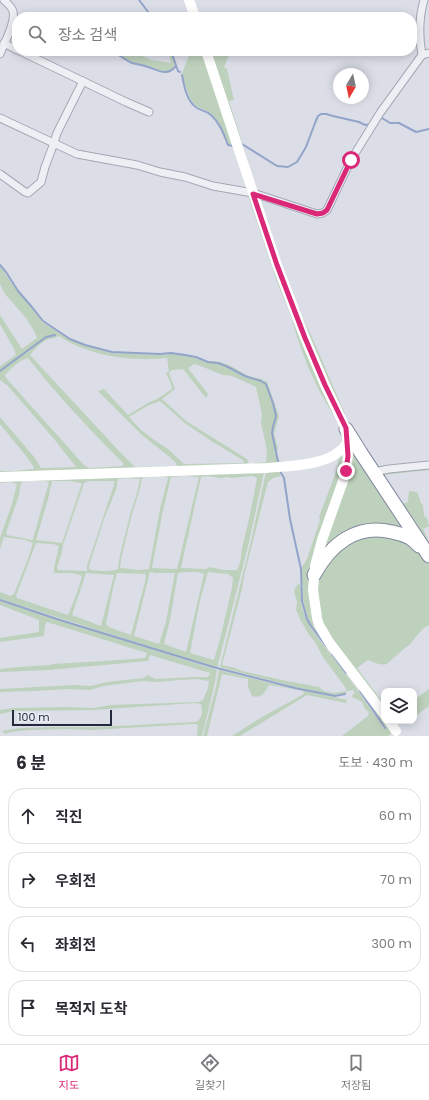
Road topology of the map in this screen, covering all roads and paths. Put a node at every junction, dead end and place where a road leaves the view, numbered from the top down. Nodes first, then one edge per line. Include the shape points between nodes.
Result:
1 (4, 0) edge
2 (189, 0) edge
3 (424, 0) edge
4 (13, 12) edge
5 (193, 12) edge
6 (12, 23) edge
7 (4, 43) junction
8 (12, 47) edge
9 (0, 54) edge
10 (425, 54) edge
11 (30, 56) edge
12 (208, 56) edge
13 (82, 82) junction
14 (149, 112) dead end
15 (0, 118) edge
16 (54, 143) junction
17 (0, 174) edge
18 (253, 194) junction
19 (347, 435) junction
20 (429, 465) edge
21 (374, 472) junction
22 (0, 477) edge
23 (429, 556) edge
24 (314, 575) junction
25 (381, 710) edge
26 (391, 724) edge
27 (396, 731) dead end

1 - 4 street
2 - 5 main road
3 - 10 street via 420,44
6 - 7 street
7 - 8 street
7 - 9 street
10 - 18 street via 380,113 351,160 327,210 317,214
11 - 13 street
12 - 18 main road
13 - 14 street
13 - 16 street
15 - 16 street
16 - 17 street via 40,182 28,193
16 - 18 street via 77,154 137,165
18 - 19 main road via 305,338
19 - 21 highway
19 - 22 main road via 341,451 330,458 300,464 266,468
19 - 24 main road via 346,471 322,540
20 - 21 street
21 - 23 highway
23 - 24 highway via 405,536 385,530 368,530 344,540 326,556
24 - 25 main road via 314,605 319,625
26 - 27 main road

